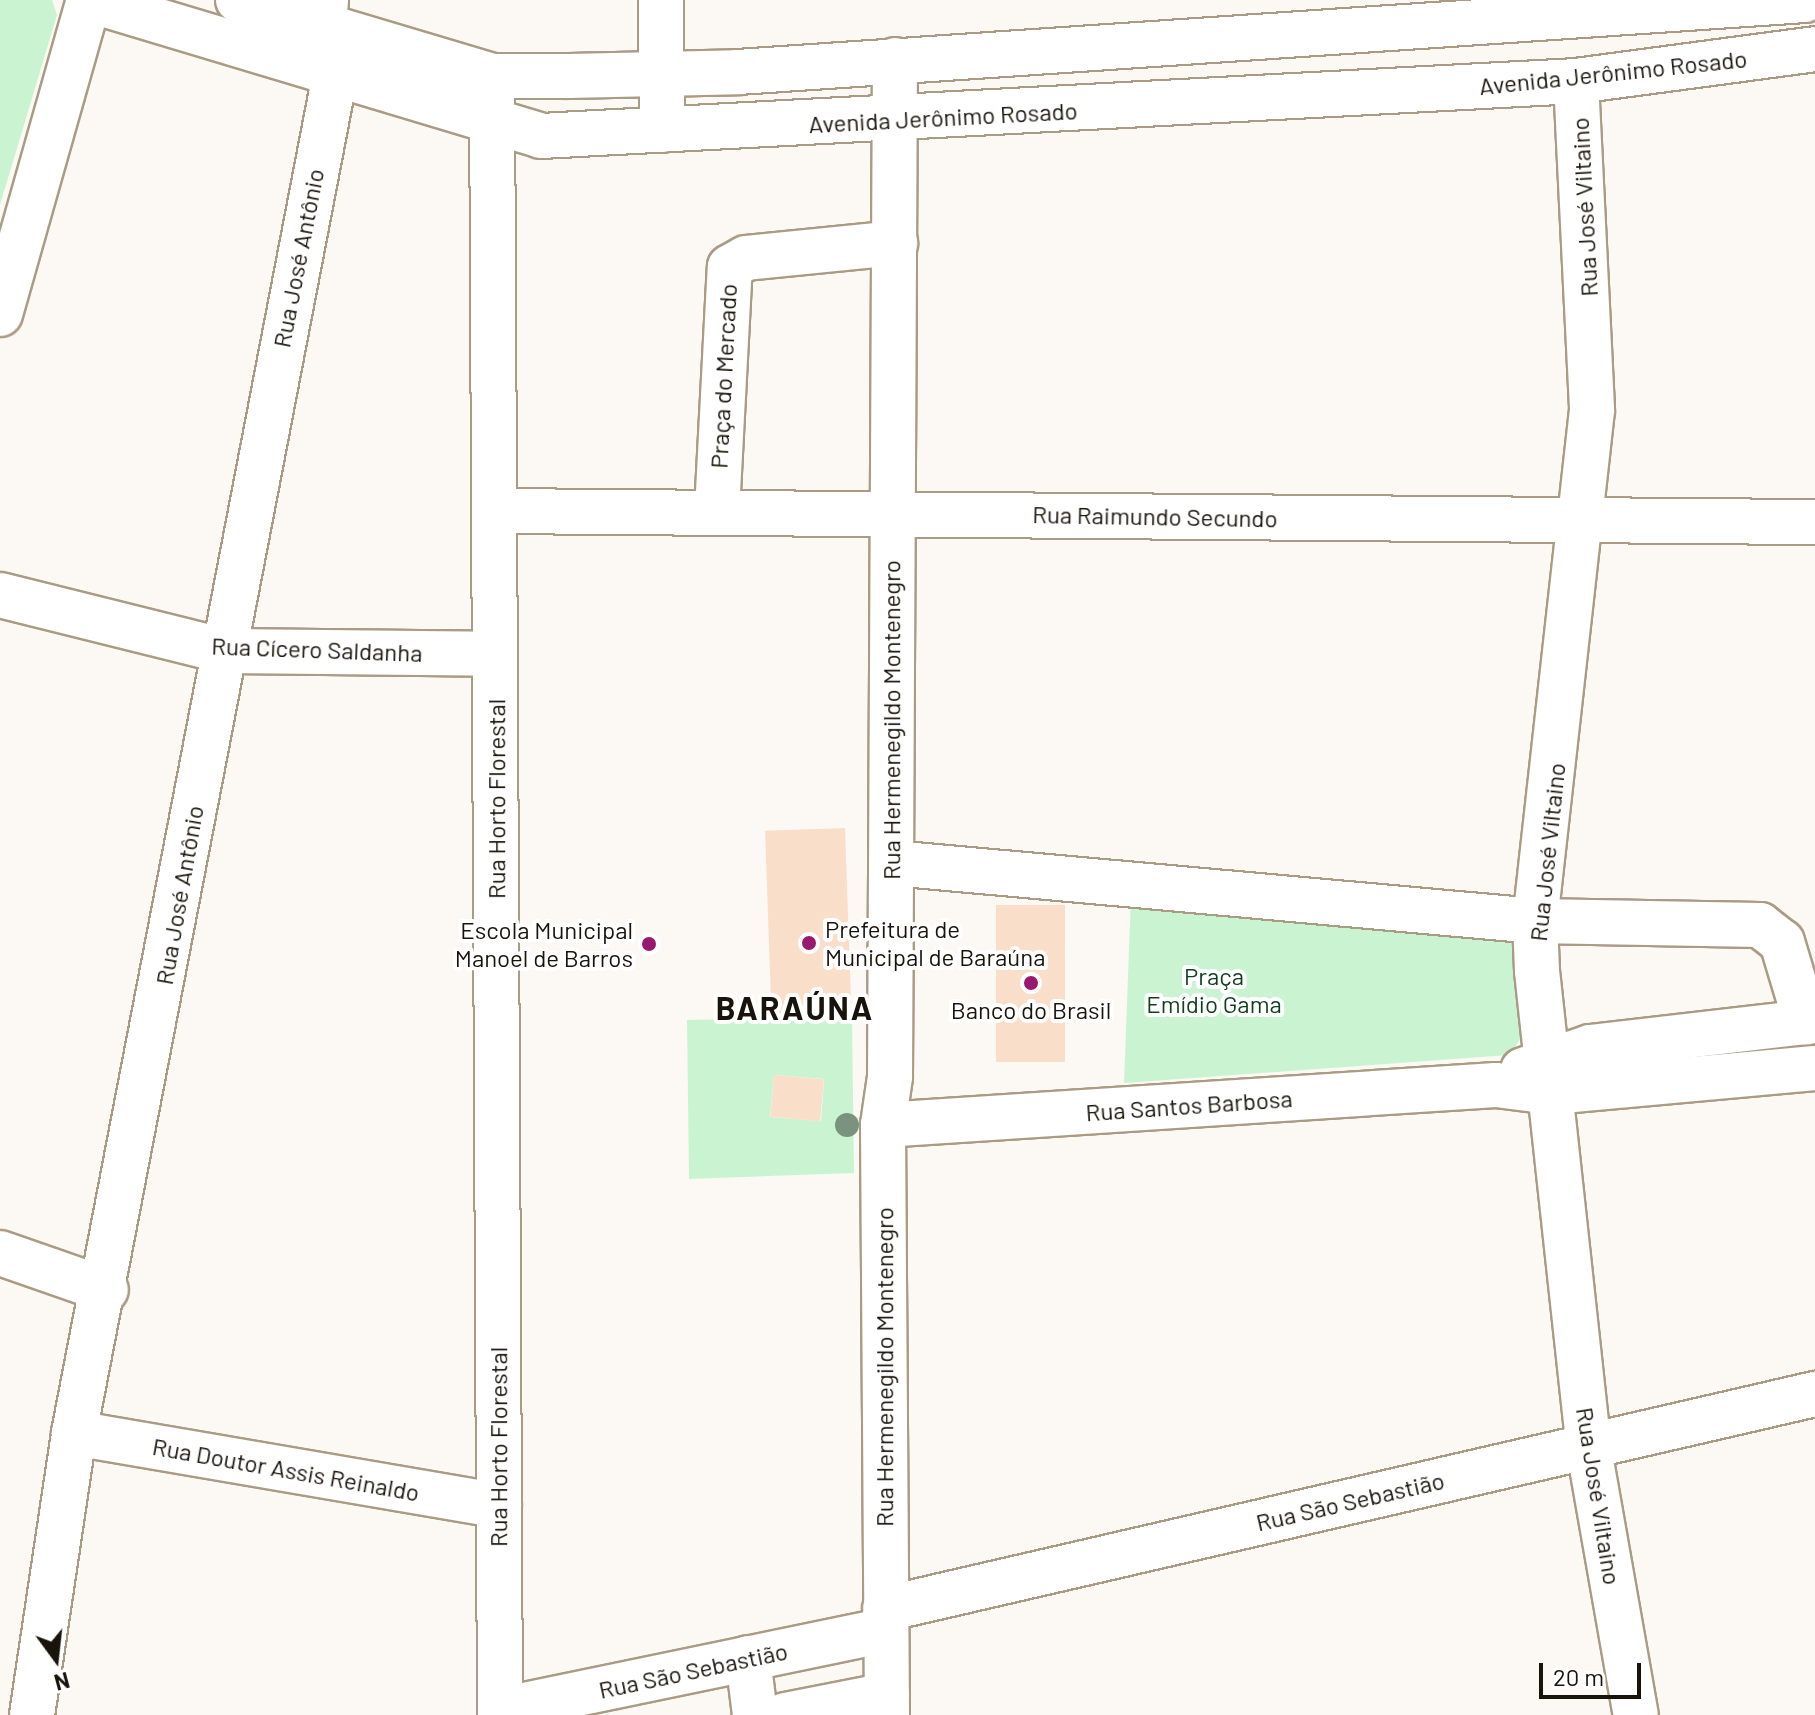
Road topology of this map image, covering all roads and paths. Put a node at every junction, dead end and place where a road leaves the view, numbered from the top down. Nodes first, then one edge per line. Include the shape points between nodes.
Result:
1 (89, 0) edge
2 (238, 0) edge
3 (661, 0) edge
4 (1805, 0) edge
5 (1572, 10) edge
6 (324, 13) edge
7 (1313, 36) junction
8 (1815, 49) edge
9 (895, 60) junction
10 (661, 74) junction
11 (332, 76) junction
12 (493, 76) junction
13 (1576, 81) junction
14 (1314, 94) junction
15 (890, 121) junction
16 (487, 125) junction
17 (662, 130) junction
18 (895, 243) junction
19 (0, 314) edge
20 (495, 511) junction
21 (717, 511) junction
22 (889, 513) junction
23 (1584, 521) junction
24 (1815, 522) edge
25 (0, 595) edge
26 (224, 651) junction
27 (495, 654) junction
28 (892, 863) junction
29 (1535, 921) junction
30 (1810, 1021) edge
31 (1815, 1068) edge
32 (1549, 1075) junction
33 (883, 1125) junction
34 (0, 1253) edge
35 (106, 1290) junction
36 (1815, 1394) edge
37 (74, 1433) junction
38 (1588, 1444) junction
39 (499, 1506) junction
40 (885, 1620) junction
41 (748, 1658) junction
42 (631, 1699) edge
43 (887, 1705) edge
44 (500, 1712) edge
45 (32, 1715) edge
46 (755, 1715) edge
47 (785, 1715) edge
48 (1636, 1715) edge

1 - 11 street, Avenida Jerônimo Rosado
1 - 19 street
2 - 6 street
3 - 10 street
4 - 5 street
5 - 7 street
6 - 11 street
6 - 12 street
7 - 9 street
7 - 14 street
8 - 13 street, Avenida Jerônimo Rosado
9 - 10 street
9 - 15 street, Rua Hermenegildo Montenegro
10 - 12 street
10 - 17 street
11 - 16 street, Avenida Jerônimo Rosado
11 - 26 street, Rua José Antônio
12 - 16 street, Rua Horto Florestal
13 - 14 street, Avenida Jerônimo Rosado
13 - 23 street, Rua José Viltaino via 1592,401
14 - 15 street, Avenida Jerônimo Rosado
15 - 17 street, Avenida Jerônimo Rosado
15 - 18 street, Rua Hermenegildo Montenegro
16 - 17 street, Avenida Jerônimo Rosado via 541,136
16 - 20 street, Rua Horto Florestal
18 - 21 street, Praça do Mercado via 746,258 730,267
18 - 22 street, Rua Hermenegildo Montenegro
20 - 21 street, Rua Raimundo Secundo
20 - 27 street, Rua Horto Florestal
21 - 22 street, Rua Raimundo Secundo
22 - 23 street, Rua Raimundo Secundo
22 - 28 street, Rua Hermenegildo Montenegro
23 - 24 street, Rua Raimundo Secundo
23 - 29 street, Rua José Viltaino
25 - 26 street, Rua Cícero Saldanha
26 - 27 street, Rua Cícero Saldanha
26 - 35 street, Rua José Antônio
27 - 39 street, Rua Horto Florestal
28 - 29 street
28 - 33 street, Rua Hermenegildo Montenegro
29 - 30 street via 1760,925 1782,942
29 - 32 street, Rua José Viltaino
30 - 32 street, Rua Santos Barbosa
31 - 32 street, Rua Santos Barbosa
32 - 33 street, Rua Santos Barbosa via 1496,1085
32 - 38 street, Rua José Viltaino
33 - 40 street, Rua Hermenegildo Montenegro
34 - 35 street
35 - 37 street, Rua José Antônio
36 - 38 street, Rua São Sebastião
37 - 39 street, Rua Doutor Assis Reinaldo
37 - 45 street, Rua José Antônio
38 - 40 street, Rua São Sebastião
38 - 48 street, Rua José Viltaino
39 - 44 street, Rua Horto Florestal
40 - 41 street, Rua São Sebastião
40 - 43 street, Rua Hermenegildo Montenegro
41 - 42 street, Rua São Sebastião
41 - 46 street
42 - 44 street, Rua São Sebastião
43 - 47 street

